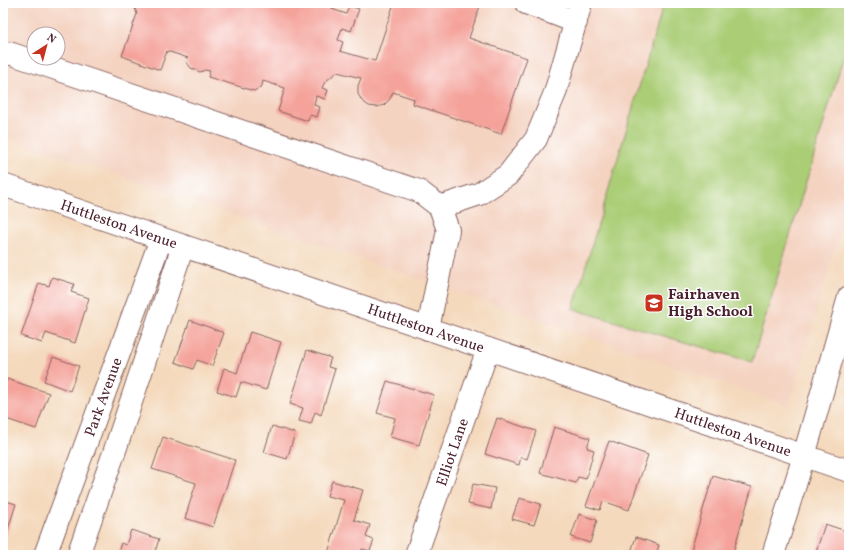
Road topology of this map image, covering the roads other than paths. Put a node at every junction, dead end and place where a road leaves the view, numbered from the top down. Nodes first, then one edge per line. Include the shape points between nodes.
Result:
1 (526, 3) edge
2 (579, 12) edge
3 (3, 53) edge
4 (3, 185) edge
5 (440, 207) junction
6 (161, 239) junction
7 (183, 246) junction
8 (849, 297) edge
9 (428, 329) junction
10 (488, 349) junction
11 (804, 456) junction
12 (849, 471) edge
13 (46, 555) edge
14 (78, 555) edge
15 (416, 555) edge
16 (773, 555) edge

1 - 2 main road
2 - 5 main road via 555,93 536,139 508,175 479,194
3 - 5 main road via 419,191
4 - 6 main road, Huttleston Avenue
5 - 9 main road via 448,230
6 - 7 main road, Huttleston Avenue
6 - 13 main road, Park Avenue
7 - 9 main road, Huttleston Avenue
7 - 14 main road
8 - 11 main road
9 - 10 main road, Huttleston Avenue
10 - 11 main road, Huttleston Avenue
10 - 15 main road, Elliot Lane
11 - 12 main road, Huttleston Avenue
11 - 16 main road

